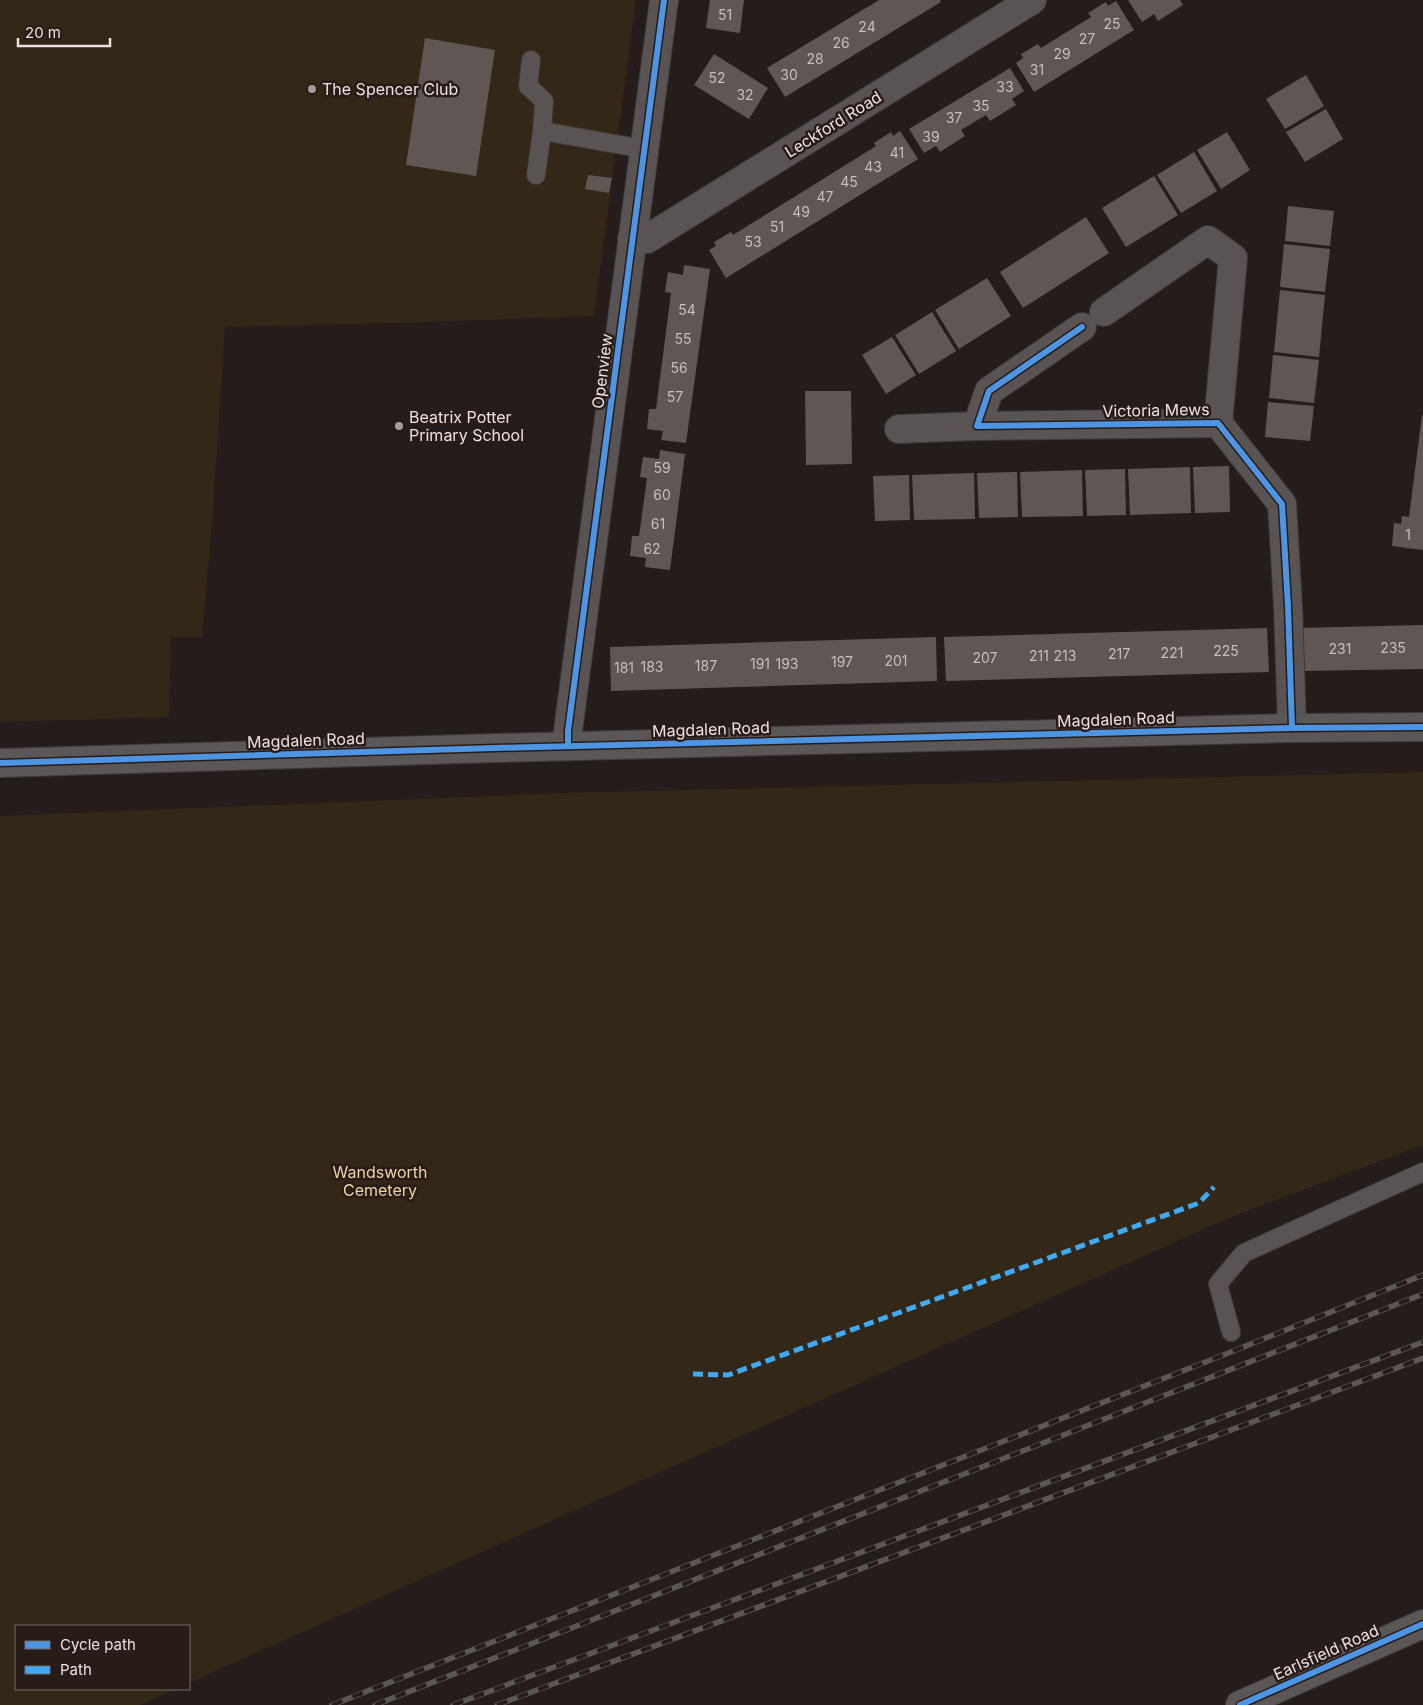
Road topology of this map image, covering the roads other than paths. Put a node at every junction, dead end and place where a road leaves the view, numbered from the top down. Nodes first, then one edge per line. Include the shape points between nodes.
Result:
1 (664, 0) edge
2 (1024, 2) edge
3 (531, 60) dead end
4 (542, 131) junction
5 (644, 149) junction
6 (536, 175) dead end
7 (632, 239) junction
8 (1104, 312) dead end
9 (1082, 327) dead end
10 (1218, 423) junction
11 (977, 426) junction
12 (899, 429) dead end
13 (1423, 727) edge
14 (1292, 728) junction
15 (568, 746) junction
16 (0, 763) edge
17 (1423, 1172) edge
18 (1231, 1332) dead end
19 (1423, 1624) edge
20 (1240, 1705) edge

1 - 5 street, Openview
2 - 7 street, Leckford Road via 653,235 644,240
3 - 4 lane via 528,86 544,101
4 - 5 lane
4 - 6 lane
5 - 7 street, Openview
7 - 15 street, Openview
8 - 10 street, Victoria Mews via 1208,240 1233,258
9 - 11 street via 989,391
10 - 11 street, Victoria Mews
10 - 14 street, Victoria Mews via 1282,504
11 - 12 street, Victoria Mews
13 - 14 street, Magdalen Road
14 - 15 street, Magdalen Road
15 - 16 street, Magdalen Road
17 - 18 lane via 1244,1253 1218,1284
19 - 20 street, Earlsfield Road

